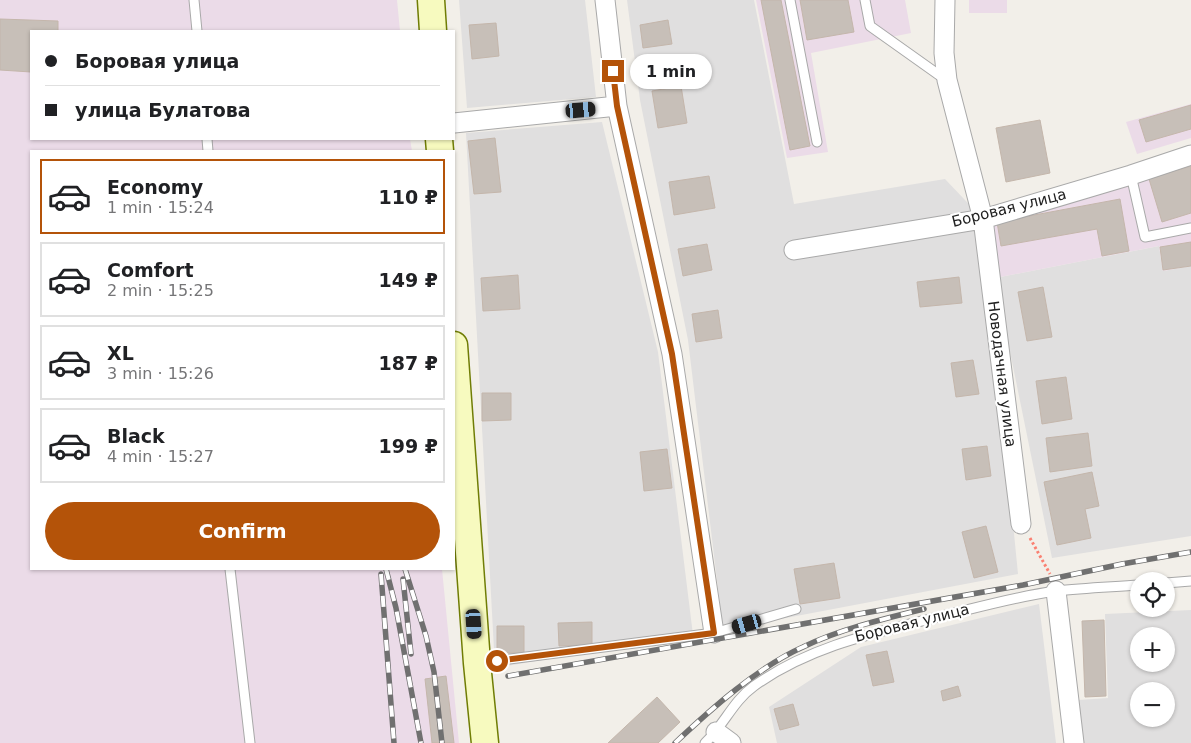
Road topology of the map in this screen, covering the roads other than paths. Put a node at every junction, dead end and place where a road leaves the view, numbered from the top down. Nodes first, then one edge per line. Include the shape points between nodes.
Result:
1 (194, 0) edge
2 (431, 0) edge
3 (605, 0) edge
4 (790, 0) edge
5 (865, 0) edge
6 (945, 0) edge
7 (197, 30) edge
8 (433, 30) edge
9 (947, 80) junction
10 (617, 106) junction
11 (455, 122) edge
12 (817, 142) dead end
13 (1191, 155) edge
14 (1131, 175) junction
15 (983, 218) junction
16 (1191, 228) edge
17 (794, 250) dead end
18 (455, 359) edge
19 (1021, 524) road end
20 (230, 570) edge
21 (1191, 581) edge
22 (1175, 582) edge
23 (1130, 586) edge
24 (1056, 591) junction
25 (796, 610) dead end
26 (714, 633) junction
27 (477, 663) junction
28 (718, 739) edge
29 (250, 743) edge
30 (485, 743) edge
31 (1074, 743) edge

1 - 7 lane
2 - 8 street
3 - 10 street
4 - 12 lane
5 - 9 lane via 870,26
6 - 9 street, Новодачная улица
9 - 15 street, Новодачная улица
10 - 11 street
10 - 26 street via 672,354
13 - 14 street, Боровая улица
14 - 15 street, Боровая улица
14 - 16 lane via 1145,237
15 - 17 street, Боровая улица
15 - 19 street, Новодачная улица
18 - 27 street
20 - 29 lane
21 - 22 lane
23 - 24 lane, Боровая улица
24 - 28 lane, Боровая улица via 971,608 835,644 784,666 753,687 726,715
24 - 31 street
25 - 26 lane
26 - 27 lane
27 - 30 street

